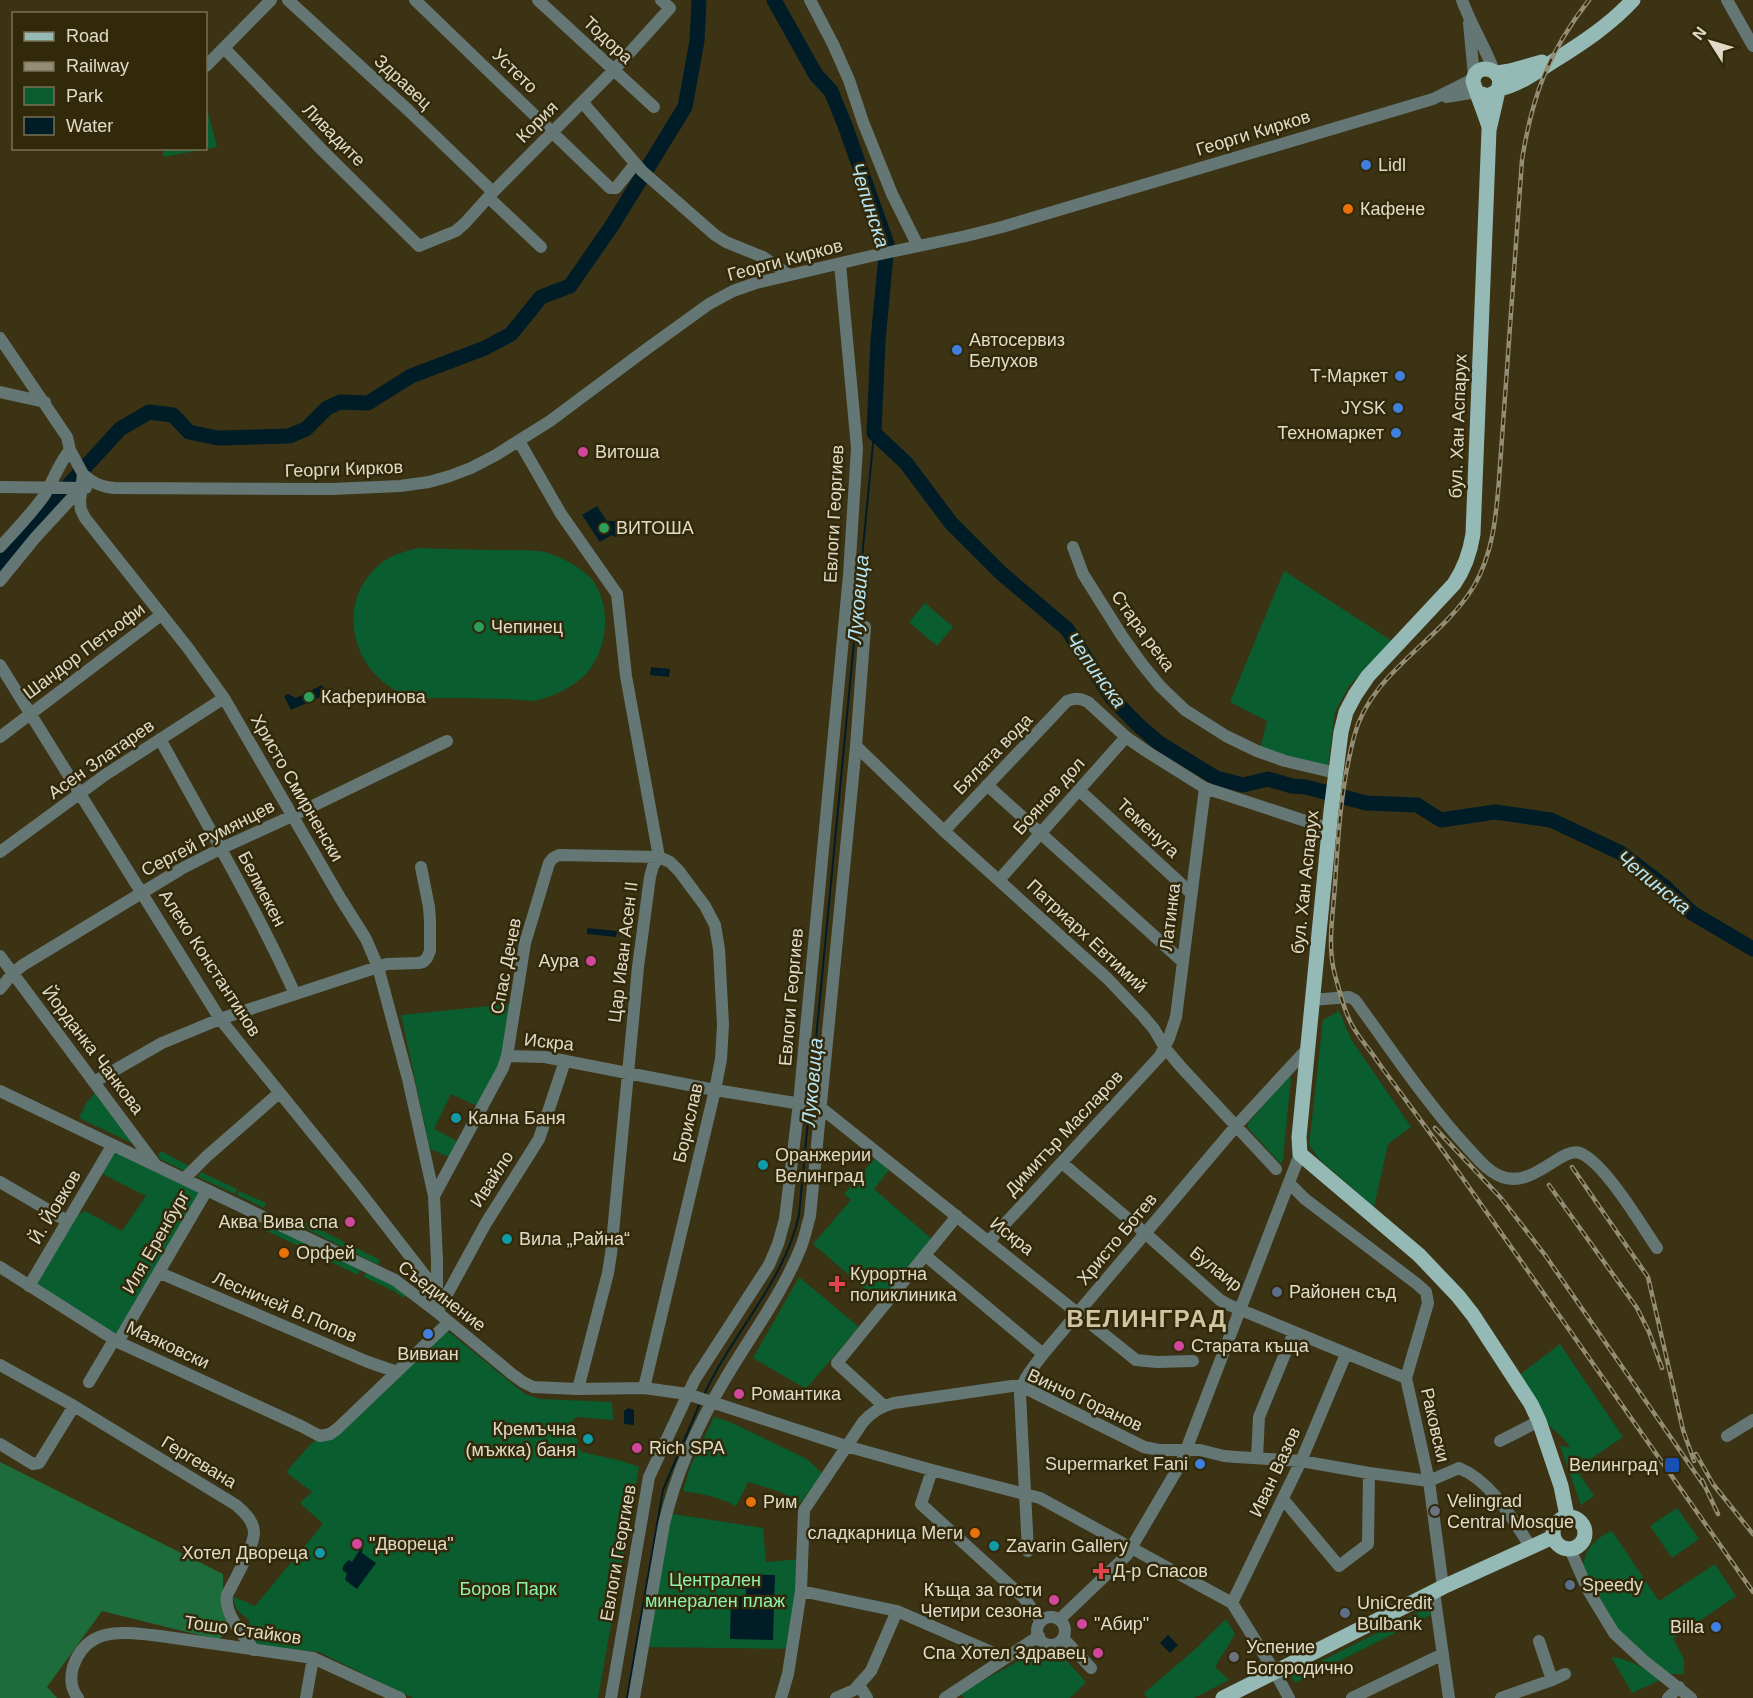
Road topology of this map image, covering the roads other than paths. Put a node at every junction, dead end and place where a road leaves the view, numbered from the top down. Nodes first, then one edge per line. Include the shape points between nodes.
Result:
1 (271, 0) edge
2 (288, 0) edge
3 (415, 0) edge
4 (538, 0) edge
5 (810, 0) edge
6 (1462, 0) edge
7 (1634, 0) edge
8 (1727, 0) edge
9 (665, 4) edge
10 (1468, 16) junction
11 (1753, 46) edge
12 (224, 48) junction
13 (1562, 56) junction
14 (207, 65) edge
15 (614, 70) junction
16 (1496, 72) junction
17 (1476, 85) junction
18 (1498, 90) junction
19 (583, 103) junction
20 (654, 107) dead end
21 (1489, 130) junction
22 (552, 132) junction
23 (639, 168) junction
24 (490, 194) junction
25 (419, 246) joint
26 (916, 246) junction
27 (541, 247) dead end
28 (840, 264) junction
29 (789, 275) junction
30 (0, 338) edge
31 (0, 392) edge
32 (45, 402) junction
33 (519, 441) junction
34 (73, 455) junction
35 (82, 474) junction
36 (0, 488) edge
37 (53, 488) junction
38 (78, 488) junction
39 (104, 488) junction
40 (1073, 547) dead end
41 (0, 548) edge
42 (0, 580) edge
43 (161, 615) junction
44 (865, 627) dead end
45 (0, 665) edge
46 (224, 698) junction
47 (31, 714) junction
48 (0, 737) edge
49 (1126, 737) junction
50 (160, 739) junction
51 (447, 741) dead end
52 (856, 746) junction
53 (1335, 778) junction
54 (987, 785) junction
55 (1205, 788) junction
56 (1080, 790) junction
57 (80, 794) junction
58 (292, 816) junction
59 (1330, 829) junction
60 (944, 831) junction
61 (1040, 833) junction
62 (220, 849) junction
63 (0, 852) edge
64 (659, 857) junction
65 (421, 867) dead end
66 (999, 880) junction
67 (141, 892) junction
68 (1191, 893) junction
69 (0, 956) edge
70 (1183, 962) junction
71 (378, 967) junction
72 (13, 973) junction
73 (0, 989) edge
74 (295, 994) junction
75 (1312, 1000) junction
76 (220, 1019) junction
77 (1165, 1048) junction
78 (1308, 1048) junction
79 (507, 1056) junction
80 (565, 1061) junction
81 (628, 1073) junction
82 (94, 1082) junction
83 (715, 1090) junction
84 (0, 1091) edge
85 (279, 1094) junction
86 (799, 1103) junction
87 (820, 1107) junction
88 (1236, 1126) junction
89 (112, 1146) junction
90 (1300, 1154) junction
91 (1062, 1163) junction
92 (156, 1166) junction
93 (1276, 1169) dead end
94 (184, 1179) junction
95 (0, 1182) edge
96 (1289, 1183) junction
97 (207, 1190) junction
98 (434, 1196) junction
99 (957, 1216) junction
100 (67, 1221) junction
101 (1145, 1233) junction
102 (989, 1241) junction
103 (1657, 1248) dead end
104 (926, 1256) junction
105 (0, 1267) edge
106 (160, 1272) junction
107 (28, 1286) junction
108 (437, 1292) junction
109 (1240, 1310) junction
110 (437, 1312) junction
111 (1079, 1312) junction
112 (449, 1322) junction
113 (1294, 1332) junction
114 (116, 1341) junction
115 (1043, 1354) junction
116 (1346, 1354) junction
117 (1193, 1360) dead end
118 (0, 1365) edge
119 (398, 1372) junction
120 (1406, 1378) junction
121 (89, 1382) dead end
122 (1021, 1386) junction
123 (644, 1388) junction
124 (578, 1389) junction
125 (687, 1394) junction
126 (712, 1402) junction
127 (74, 1406) junction
128 (884, 1406) junction
129 (1753, 1420) edge
130 (1539, 1421) junction
131 (1727, 1437) dead end
132 (1500, 1441) dead end
133 (0, 1444) edge
134 (846, 1446) junction
135 (1186, 1450) junction
136 (1257, 1458) junction
137 (1301, 1461) junction
138 (932, 1470) junction
139 (1369, 1473) junction
140 (1429, 1480) junction
141 (1024, 1493) junction
142 (1283, 1500) junction
143 (1567, 1516) junction
144 (1553, 1537) junction
145 (1530, 1546) junction
146 (1131, 1549) junction
147 (1570, 1549) junction
148 (1028, 1551) dead end
149 (1438, 1590) junction
150 (801, 1591) junction
151 (1232, 1603) junction
152 (897, 1611) junction
153 (1060, 1619) junction
154 (1041, 1622) junction
155 (1039, 1636) junction
156 (1063, 1638) junction
157 (1539, 1641) dead end
158 (254, 1650) junction
159 (1443, 1654) junction
160 (314, 1658) junction
161 (1005, 1658) junction
162 (1091, 1668) dead end
163 (1275, 1672) junction
164 (1565, 1674) dead end
165 (1552, 1680) junction
166 (858, 1685) junction
167 (1679, 1687) junction
168 (78, 1698) edge
169 (306, 1698) edge
170 (400, 1698) edge
171 (611, 1698) edge
172 (634, 1698) edge
173 (781, 1698) edge
174 (836, 1698) edge
175 (867, 1698) edge
176 (945, 1698) edge
177 (1223, 1698) edge
178 (1288, 1698) edge
179 (1352, 1698) edge
180 (1449, 1698) edge
181 (1501, 1698) edge
182 (1668, 1698) edge
183 (1691, 1698) edge

1 - 12 street
2 - 24 street, Здравец via 408,110
3 - 22 street, Устето
4 - 15 street, Тодора
5 - 26 street via 849,80
6 - 10 street
7 - 13 main road via 1605,27
8 - 11 street
9 - 15 street, Кория
10 - 16 street
10 - 17 street
12 - 14 street
12 - 25 street, Ливадите
13 - 16 main road
13 - 18 main road
15 - 19 street, Кория
15 - 20 street, Тодора
16 - 17 main road via 1481,70
16 - 18 main road
17 - 18 main road via 1488,96
17 - 21 main road, бул. Хан Аспарух
17 - 26 street, Георги Кирков via 1044,214
18 - 21 main road, бул. Хан Аспарух
19 - 22 street, Кория
19 - 23 street
21 - 53 main road, бул. Хан Аспарух via 1473,534 1469,555 1454,584 1354,695 1341,732
22 - 23 street, Устето via 610,188 616,188
22 - 24 street, Кория
23 - 29 street via 714,235 763,257
24 - 25 street, Кория via 456,231
24 - 27 street, Здравец
26 - 28 street, Георги Кирков
28 - 29 street, Георги Кирков
28 - 86 street, Евлоги Георгиев via 855,413 856,479
29 - 33 street, Георги Кирков via 745,286 719,298
30 - 32 street
31 - 32 street
32 - 34 street via 68,437
33 - 39 street, Георги Кирков via 450,476 400,486
33 - 64 street, Цар Иван Асен II via 561,514 617,594 626,676
34 - 35 street
34 - 37 street via 65,456
35 - 38 street, Христо Смирненски
35 - 39 street
36 - 37 street, Георги Кирков
37 - 38 street, Георги Кирков
37 - 41 street
38 - 39 street, Георги Кирков
38 - 42 street
38 - 43 street, Христо Смирненски via 85,518
40 - 53 street, Стара река via 1083,574 1122,636 1160,686 1185,710 1257,751
43 - 46 street, Христо Смирненски
43 - 47 street, Шандор Петьофи
44 - 52 street
45 - 47 street, Алеко Константинов
46 - 50 street, Асен Златарев
46 - 58 street, Христо Смирненски
47 - 48 street, Шандор Петьофи
47 - 57 street, Алеко Константинов
49 - 54 street, Бялата вода via 1088,702 1067,701
49 - 55 street
49 - 56 street, Боянов дол
50 - 57 street, Асен Златарев
50 - 62 street, Белмекен
51 - 58 street, Сергей Румянцев
52 - 60 street, Патриарх Евтимий
52 - 87 street
53 - 59 main road, бул. Хан Аспарух
54 - 60 street, Бялата вода
54 - 61 street
55 - 59 street
55 - 68 street, Латинка
56 - 61 street, Боянов дол
56 - 68 street, Теменуга
57 - 63 street, Асен Златарев
57 - 67 street, Алеко Константинов
58 - 62 street, Сергей Румянцев
58 - 71 street, Христо Смирненски via 366,939
59 - 75 main road, бул. Хан Аспарух
60 - 66 street, Патриарх Евтимий
61 - 66 street, Боянов дол
61 - 70 street
62 - 67 street, Сергей Румянцев
62 - 74 street, Белмекен
64 - 79 street, Спас Дечев via 559,855 549,863 525,943
64 - 81 street, Цар Иван Асен II via 650,878
64 - 83 street, Борислав via 679,871 715,925 722,1043
65 - 71 street via 430,921 427,958 418,963
66 - 77 street, Патриарх Евтимий via 1131,1002
67 - 72 street, Сергей Румянцев
67 - 76 street, Алеко Константинов
68 - 70 street, Латинка
69 - 72 street, Йорданка Чанкова
70 - 77 street, Латинка via 1176,1017
71 - 74 street
71 - 98 street, Христо Смирненски
72 - 73 street, Сергей Румянцев
72 - 82 street, Йорданка Чанкова
74 - 76 street
75 - 78 main road, бул. Хан Аспарух
75 - 103 street via 1349,996 1355,1000 1444,1121 1490,1170 1514,1180 1545,1169 1566,1155 1581,1154 1609,1179
76 - 82 street via 162,1043
76 - 85 street, Алеко Константинов
77 - 88 street, Патриарх Евтимий
77 - 91 street, Димитър Масларов
78 - 88 street, Христо Ботев
78 - 90 main road, бул. Хан Аспарух
79 - 80 street, Искра
79 - 98 street, Спас Дечев
80 - 81 street, Искра
80 - 110 street, Ивайло via 538,1139
81 - 83 street, Искра
81 - 124 street, Цар Иван Асен II via 608,1273
82 - 92 street, Йорданка Чанкова
83 - 86 street, Искра
83 - 123 street, Борислав
84 - 89 street, Съединение
85 - 94 street
85 - 108 street, Алеко Константинов
86 - 87 street
86 - 125 street, Евлоги Георгиев via 785,1219 769,1265
87 - 99 street, Искра
87 - 126 street via 810,1216 802,1246
88 - 93 street, Патриарх Евтимий
88 - 101 street, Христо Ботев
89 - 92 street, Съединение
89 - 100 street, Й. Йовков
90 - 96 street, бул. Хан Аспарух
90 - 130 main road via 1419,1256 1458,1296 1496,1349
91 - 101 street, Булаир
91 - 102 street, Димитър Масларов
92 - 94 street, Съединение
94 - 97 street, Съединение
95 - 100 street
96 - 109 street, бул. Хан Аспарух
96 - 120 street via 1425,1292 1428,1303
97 - 106 street, Иля Еренбург
97 - 110 street, Съединение via 386,1275
98 - 108 street, Христо Смирненски
99 - 102 street, Искра
99 - 104 street
100 - 107 street, Й. Йовков
101 - 109 street, Булаир via 1220,1300
101 - 111 street, Христо Ботев
102 - 111 street, Искра
104 - 115 street
104 - 128 street via 837,1363
105 - 107 street, Маяковски
106 - 114 street, Иля Еренбург
106 - 119 street, Лесничей В.Попов
107 - 114 street, Маяковски
108 - 110 street, Христо Смирненски
109 - 113 street, Булаир
109 - 135 street, бул. Хан Аспарух
110 - 112 street, Съединение
111 - 115 street, Христо Ботев
111 - 117 street, Искра via 1137,1360
112 - 119 street
112 - 124 street, Съединение via 523,1382 534,1387
113 - 116 street, Булаир
113 - 136 street via 1259,1417
114 - 119 street, Маяковски via 320,1436 330,1434
114 - 121 street, Иля Еренбург
115 - 122 street, Христо Ботев
116 - 120 street, Булаир
116 - 137 street, Иван Вазов
118 - 127 street, Гергевана
120 - 140 street, Раковски
122 - 128 street, Винчо Горанов
122 - 135 street, Винчо Горанов via 1144,1447
122 - 141 street
123 - 124 street, Съединение
123 - 125 street, Съединение
125 - 126 street, Съединение
125 - 171 street, Евлоги Георгиев via 649,1477
126 - 134 street, Съединение
126 - 172 street via 670,1497
127 - 133 street via 39,1463 33,1464
127 - 158 street, Гергевана via 245,1513 255,1531 226,1603
128 - 134 street via 872,1412
129 - 131 street
130 - 132 street
130 - 143 main road
134 - 138 street, Съединение
134 - 150 street via 804,1510
135 - 136 street, Винчо Горанов
135 - 146 street, бул. Хан Аспарух
136 - 137 street, Винчо Горанов
137 - 139 street, Винчо Горанов
137 - 142 street, Иван Вазов
138 - 141 street, Съединение
138 - 154 street via 921,1504 1024,1598
139 - 140 street, Винчо Горанов
139 - 142 street via 1368,1545 1340,1566
140 - 145 street via 1459,1468 1467,1472 1494,1495
140 - 149 street, Раковски
141 - 146 street, Съединение via 1061,1508
141 - 148 street
142 - 151 street, Иван Вазов
143 - 144 main road via 1554,1526
143 - 147 main road via 1581,1521 1585,1528 1582,1542
144 - 145 main road
144 - 147 main road via 1559,1546
145 - 149 main road
146 - 151 street, Съединение
146 - 153 street, бул. Хан Аспарух
147 - 167 street via 1594,1603 1614,1633
149 - 159 street, Раковски
149 - 163 main road
150 - 152 street
150 - 173 street via 789,1674
151 - 163 street
152 - 161 street
152 - 166 street via 871,1671
153 - 154 street via 1052,1617
153 - 156 street via 1065,1626
154 - 155 street
155 - 156 street via 1044,1643 1053,1645
155 - 161 street
156 - 162 street
157 - 165 street
158 - 160 street, Тошо Стайков
158 - 168 street, Тошо Стайков via 136,1633 110,1633 92,1639 78,1653 71,1683
159 - 179 street
159 - 180 street, Раковски
160 - 169 street
160 - 170 street, Тошо Стайков
161 - 176 street
163 - 177 main road
163 - 178 street
164 - 165 street
165 - 181 street
166 - 174 street
166 - 175 street
167 - 182 street
167 - 183 street

